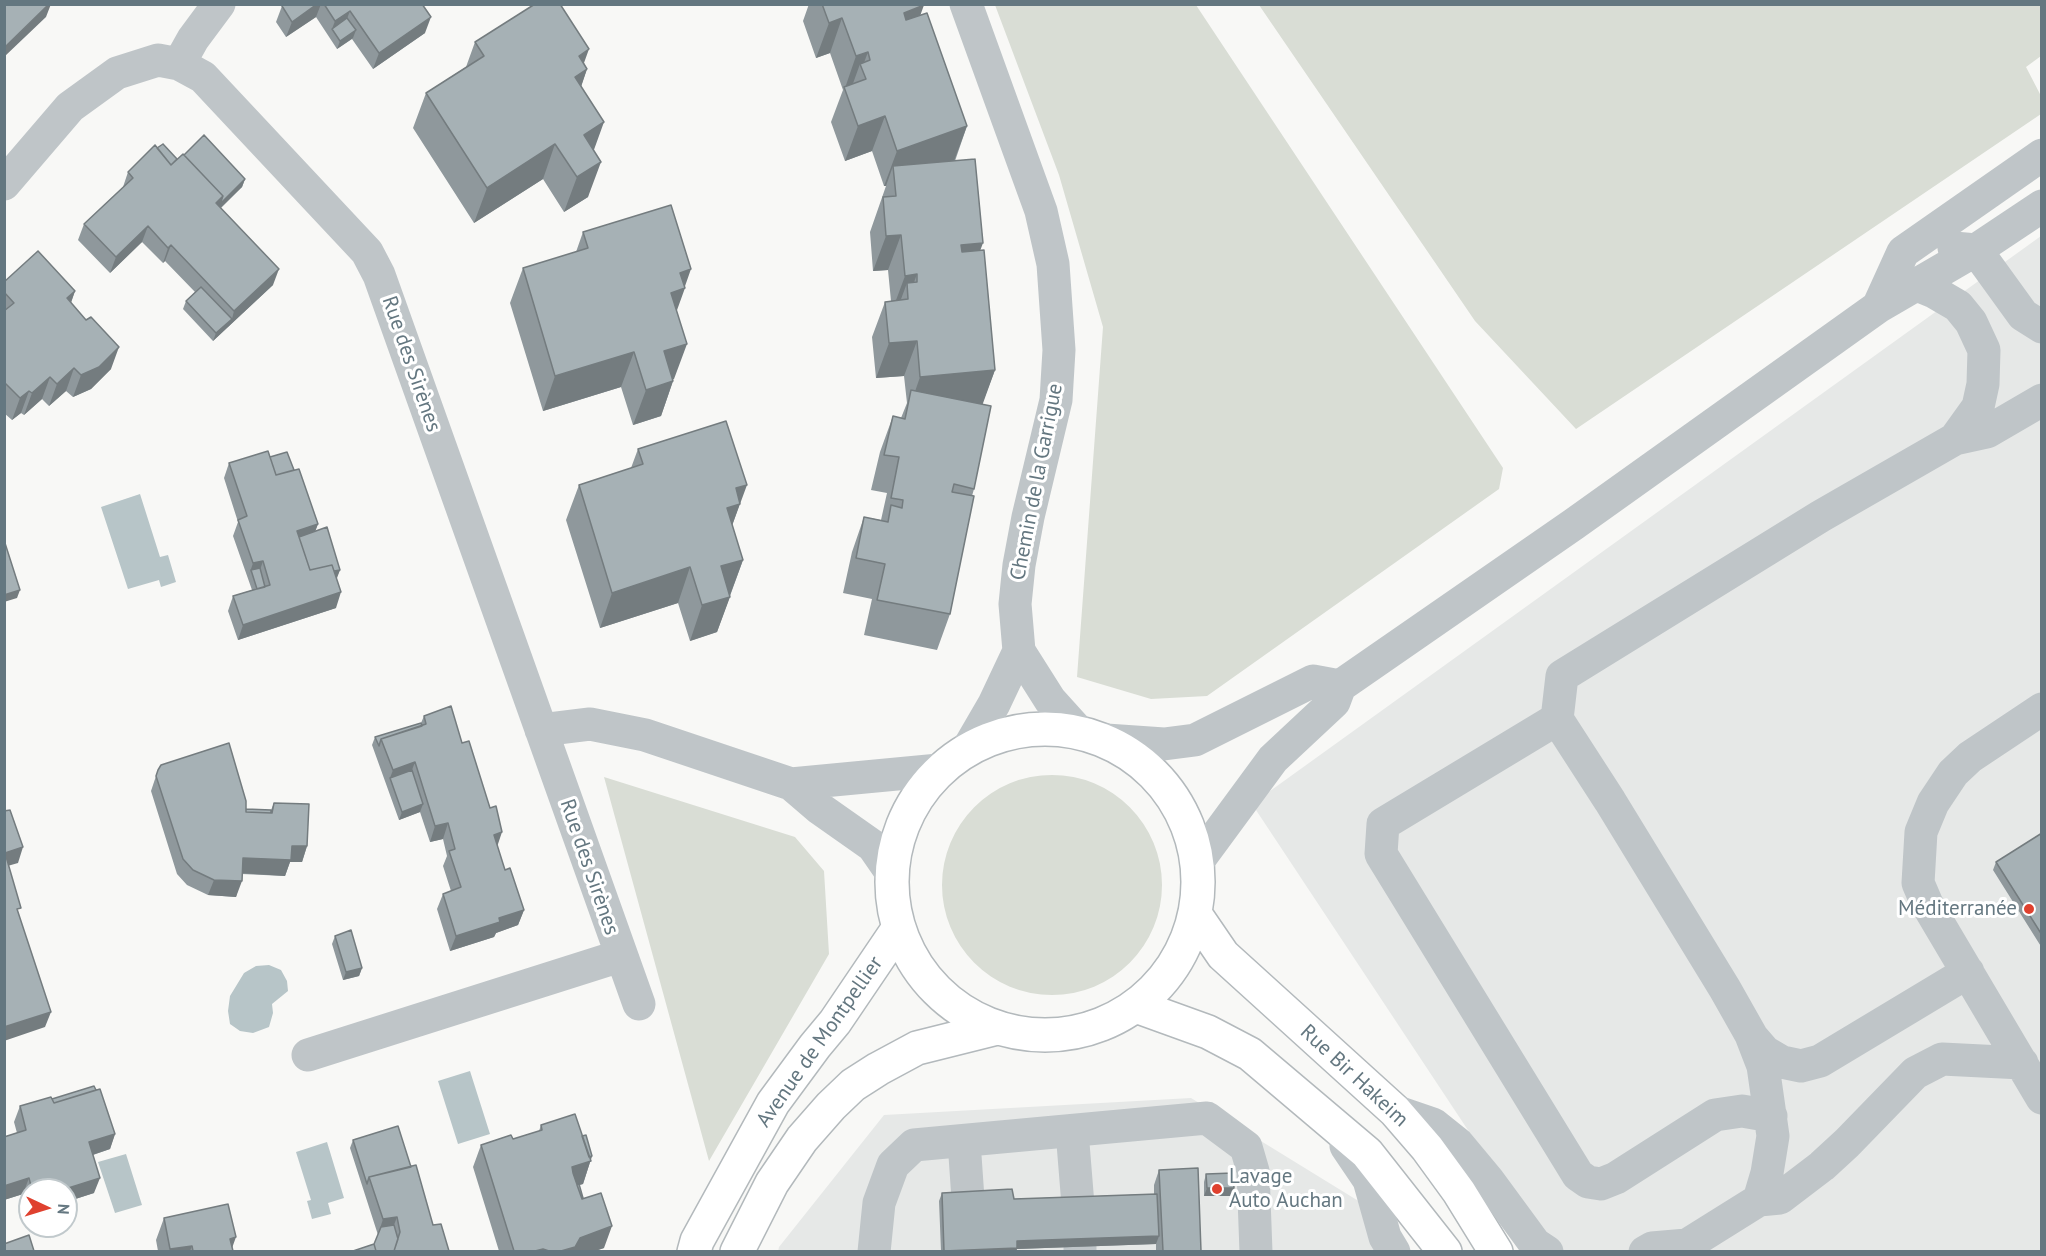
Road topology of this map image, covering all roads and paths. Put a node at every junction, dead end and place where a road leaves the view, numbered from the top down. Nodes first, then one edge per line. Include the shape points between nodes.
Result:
1 (219, 4) edge
2 (966, 4) edge
3 (179, 64) junction
4 (2042, 155) edge
5 (4, 184) edge
6 (2042, 206) edge
7 (1976, 250) junction
8 (1903, 252) junction
9 (1917, 285) junction
10 (1878, 307) junction
11 (2042, 327) edge
12 (2042, 400) edge
13 (1955, 439) junction
14 (1019, 651) junction
15 (1340, 686) junction
16 (2042, 709) edge
17 (1557, 719) junction
18 (540, 730) junction
19 (1092, 735) junction
20 (969, 747) junction
21 (939, 770) junction
22 (791, 784) junction
23 (1198, 861) junction
24 (891, 872) junction
25 (1195, 914) junction
26 (898, 929) junction
27 (620, 956) junction
28 (1968, 972) junction
29 (639, 1004) dead end
30 (1136, 1006) junction
31 (997, 1028) junction
32 (1751, 1035) junction
33 (308, 1055) dead end
34 (2022, 1063) junction
35 (2042, 1098) edge
36 (1395, 1111) junction
37 (1771, 1116) junction
38 (1327, 1120) junction
39 (1072, 1131) junction
40 (964, 1141) junction
41 (968, 1199) edge
42 (1759, 1200) junction
43 (1078, 1205) edge
44 (1386, 1247) edge
45 (1685, 1248) edge
46 (694, 1251) edge
47 (737, 1251) edge
48 (874, 1251) edge
49 (1256, 1251) edge
50 (1445, 1251) edge
51 (1496, 1251) edge
52 (1547, 1251) edge
53 (1645, 1251) edge

1 - 3 street
2 - 14 street, Chemin de la Garrigue via 1041,211 1053,275 1059,350 1056,400 1019,565 1015,604
3 - 5 street via 158,60 117,73 70,107
3 - 18 street, Rue des Sirènes via 203,77 367,252 379,275
4 - 8 street
6 - 7 street
7 - 8 street via 1936,246
7 - 9 street
7 - 11 street via 2023,315
8 - 10 street
9 - 10 street
9 - 13 street via 1958,306 1971,322 1984,350 1978,407
10 - 15 street
12 - 13 street via 1987,432
13 - 17 street via 1821,516 1562,676
14 - 19 street, Chemin de la Garrigue via 1050,700
14 - 20 street
15 - 19 street via 1313,681 1195,740 1164,744
15 - 23 street via 1334,702 1273,759
16 - 28 street via 1970,757 1953,773 1921,832 1918,884
17 - 32 street
17 - 37 street via 1383,824 1381,854 1578,1175 1588,1182 1601,1184 1616,1178 1714,1115 1742,1111
18 - 22 street via 590,724 645,735
18 - 27 street, Rue des Sirènes
19 - 20 main road via 1041,727 1004,733
19 - 23 main road via 1140,760 1168,789 1187,822
20 - 21 main road
21 - 22 street
21 - 24 main road via 915,800 898,835
22 - 24 street via 873,846
23 - 25 main road
24 - 26 main road
25 - 30 main road via 1183,950 1163,981
25 - 36 main road, Rue Bir Hakeim via 1223,955
26 - 31 main road via 920,972 933,986 954,1007
26 - 46 main road, Avenue de Montpellier via 835,1022 773,1103
27 - 29 street, Rue des Sirènes
27 - 33 street
28 - 32 street via 1820,1061 1801,1066 1782,1062 1765,1052
28 - 34 street
30 - 31 main road via 1092,1029 1045,1036
30 - 38 main road via 1208,1032 1250,1054
31 - 47 main road, Avenue de Montpellier via 917,1048 853,1085 802,1139 772,1183
32 - 37 street via 1763,1066
34 - 35 street
34 - 42 street via 1942,1059 1915,1073 1822,1166 1780,1198
36 - 51 main road, Rue Bir Hakeim via 1459,1192
36 - 52 street via 1433,1124 1458,1144 1535,1244
37 - 42 street via 1772,1145
38 - 44 street via 1369,1180
38 - 50 main road via 1367,1154
39 - 40 street
39 - 43 street
39 - 49 street via 1207,1118 1246,1147 1253,1171
40 - 41 street
40 - 48 street via 914,1145 893,1165 879,1203
42 - 45 street
45 - 53 street

